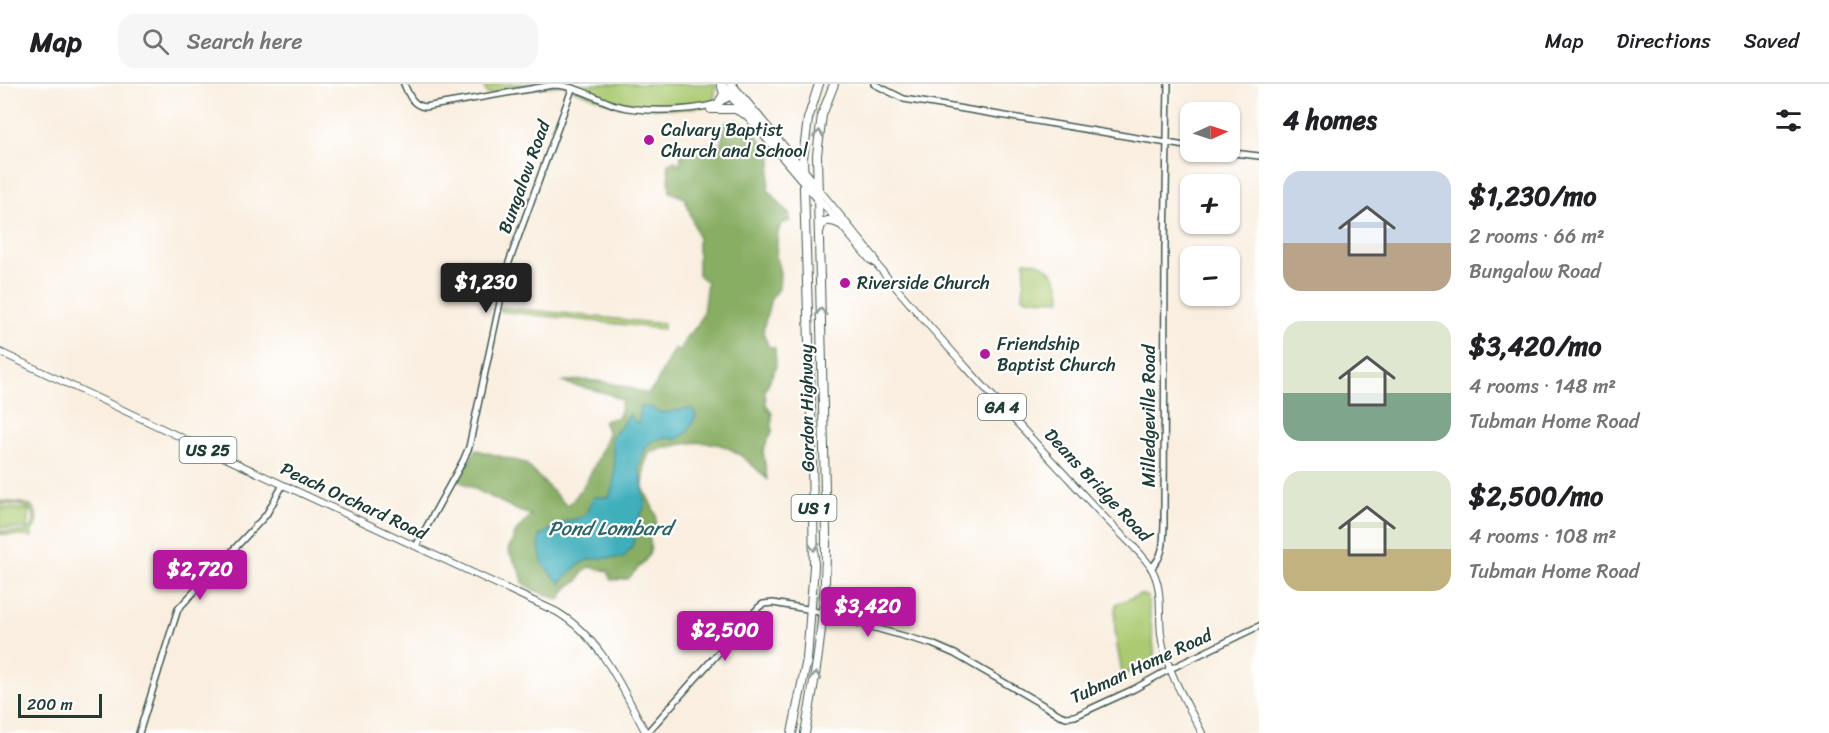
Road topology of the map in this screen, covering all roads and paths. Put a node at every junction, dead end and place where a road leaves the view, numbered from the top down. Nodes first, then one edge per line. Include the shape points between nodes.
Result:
1 (404, 84) edge
2 (721, 84) edge
3 (819, 84) edge
4 (835, 84) edge
5 (874, 84) edge
6 (1168, 84) edge
7 (572, 89) junction
8 (735, 93) edge
9 (714, 106) junction
10 (755, 119) junction
11 (805, 133) junction
12 (1167, 143) junction
13 (1180, 145) edge
14 (785, 153) junction
15 (1240, 154) edge
16 (1259, 156) edge
17 (804, 171) junction
18 (804, 181) junction
19 (818, 187) junction
20 (818, 197) junction
21 (805, 223) junction
22 (840, 224) junction
23 (819, 236) junction
24 (877, 265) junction
25 (0, 352) edge
26 (283, 485) junction
27 (416, 546) junction
28 (1151, 568) junction
29 (812, 610) junction
30 (823, 614) junction
31 (1259, 626) edge
32 (1170, 669) junction
33 (139, 733) edge
34 (646, 733) edge
35 (792, 733) edge
36 (804, 733) edge
37 (1202, 733) edge

1 - 7 street via 414,102 422,107 548,85
2 - 8 highway, Deans Bridge Road / US 1
2 - 9 highway via 724,94
3 - 11 highway, Gordon Highway
19 -> 4 highway, Gordon Highway via 819,135
5 - 12 street via 904,99
6 - 12 street, Milledgeville Road
7 - 9 street via 631,109
7 - 27 street, Bungalow Road via 508,265 471,443
8 - 9 street via 726,105
8 - 10 highway, Deans Bridge Road / US 1
9 - 10 highway via 735,109
10 - 14 highway, Deans Bridge Road / US 1
11 - 14 highway via 801,143
11 - 17 highway, Gordon Highway
12 - 13 street
12 - 28 street, Milledgeville Road via 1163,551
14 - 17 highway, Deans Bridge Road / US 1
14 - 18 highway, Deans Bridge Road / GA 4
14 - 21 highway, US 1 via 799,189
15 - 16 street
17 - 18 highway, Gordon Highway
17 - 19 highway, Deans Bridge Road / US 1
18 - 20 highway, Deans Bridge Road / GA 4
18 - 21 highway, Gordon Highway
19 - 20 highway, Gordon Highway / US 1
19 - 24 main road, Deans Bridge Road / GA 4
20 - 22 main road, Deans Bridge Road / GA 4
20 - 23 highway, Gordon Highway / US 1
21 -> 29 highway, Gordon Highway / US 1 via 814,540
22 - 23 highway via 824,222
22 - 24 main road, Deans Bridge Road / GA 4
30 -> 23 highway, Gordon Highway / US 1 via 826,533
24 - 28 main road, Deans Bridge Road / GA 4
25 - 26 main road, Peach Orchard Road / US 25
26 - 27 main road, Peach Orchard Road / US 25
26 - 33 street via 267,515 178,609
27 - 34 main road, Peach Orchard Road / US 25 via 570,620 607,661
28 - 32 main road, GA 4 via 1159,589 1162,644
29 - 30 street, Tubman Home Road
29 - 34 street, Tubman Home Road via 763,604
29 - 35 highway, Gordon Highway / US 1
30 - 32 street, Tubman Home Road via 940,647 1066,717 1134,689
36 -> 30 highway, Gordon Highway / US 1 via 819,659
31 - 32 street, Tubman Home Road
32 - 37 main road, GA 4

